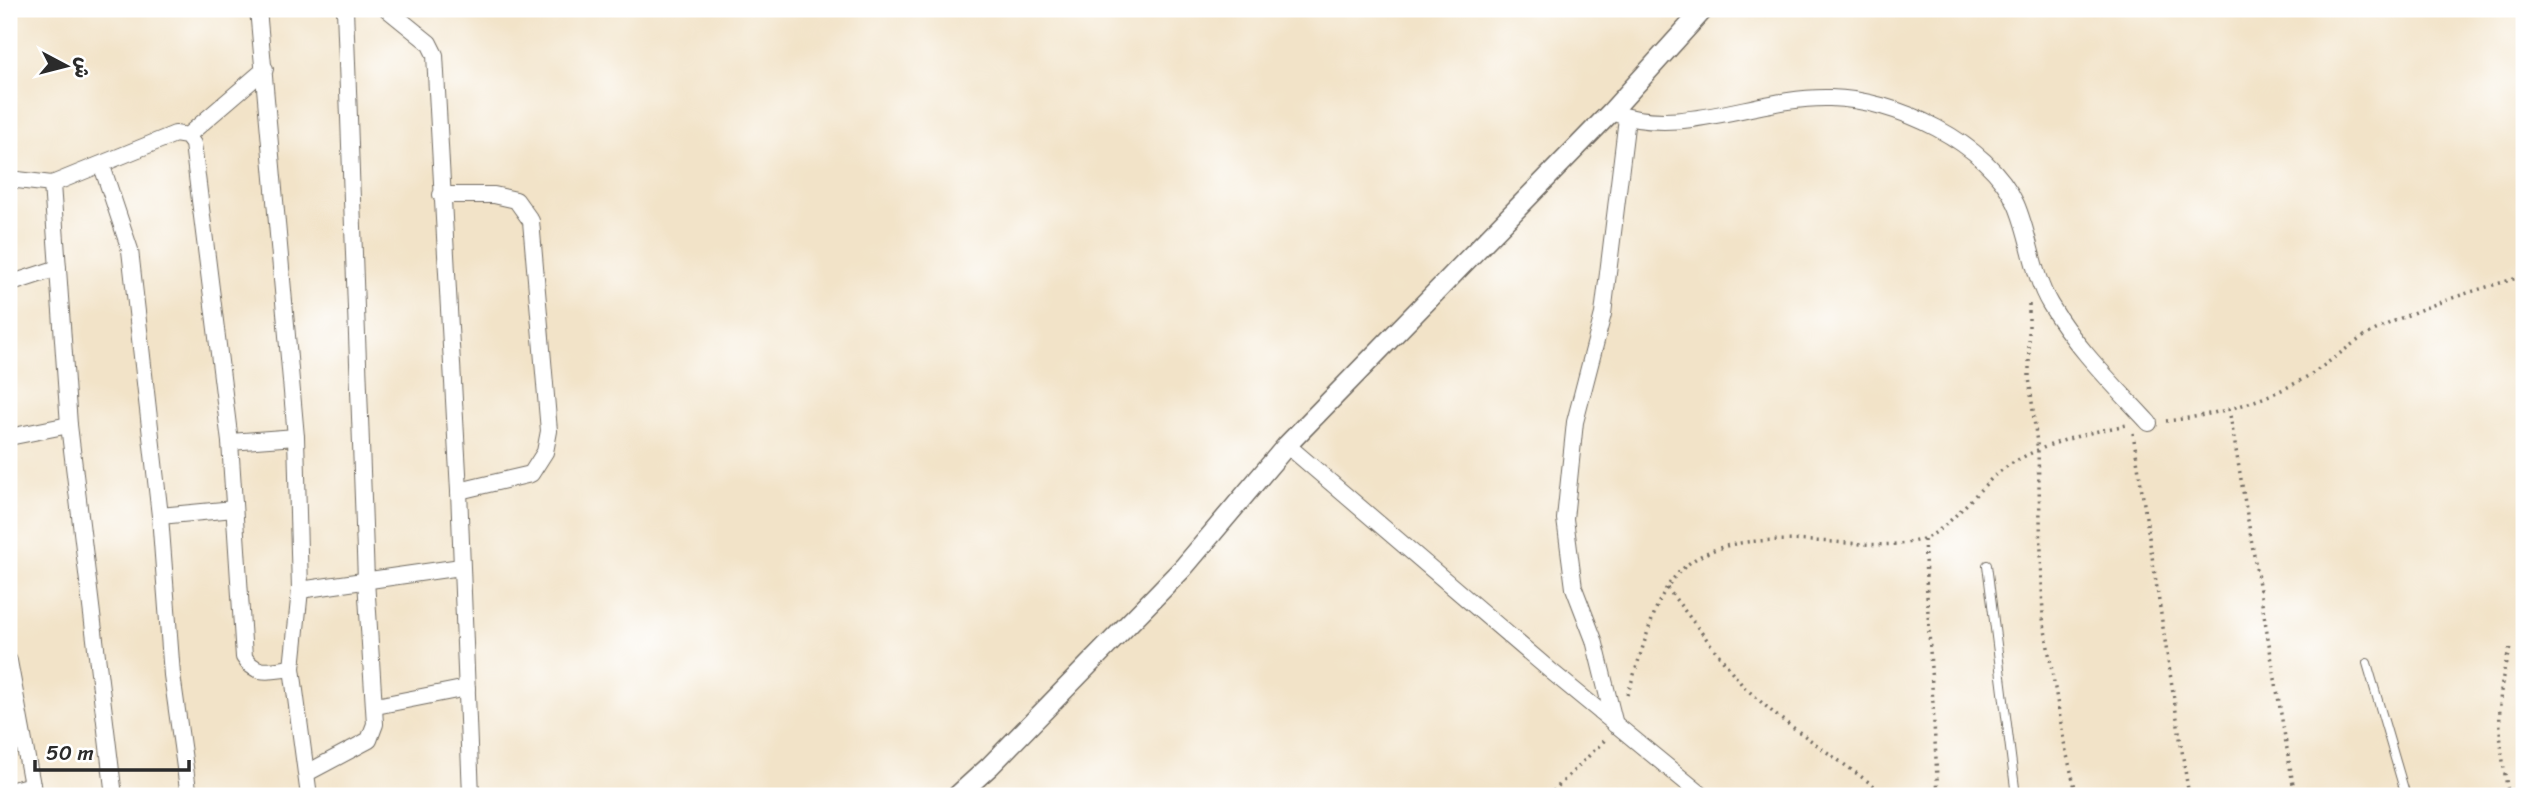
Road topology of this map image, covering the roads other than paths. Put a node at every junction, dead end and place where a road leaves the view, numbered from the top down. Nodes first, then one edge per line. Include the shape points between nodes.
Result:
1 (258, 9) edge
2 (345, 9) edge
3 (387, 9) edge
4 (1704, 9) edge
5 (265, 69) junction
6 (1619, 115) junction
7 (187, 136) junction
8 (102, 166) junction
9 (9, 179) edge
10 (52, 184) junction
11 (441, 195) junction
12 (58, 268) junction
13 (9, 284) edge
14 (2149, 423) road end
15 (69, 425) junction
16 (296, 437) junction
17 (9, 438) edge
18 (230, 442) junction
19 (1287, 446) junction
20 (459, 491) junction
21 (234, 509) junction
22 (160, 516) junction
23 (1987, 565) dead end
24 (461, 567) junction
25 (366, 580) junction
26 (300, 590) junction
27 (9, 661) edge
28 (2367, 663) dead end
29 (292, 668) junction
30 (467, 688) junction
31 (376, 706) junction
32 (1615, 726) junction
33 (307, 773) junction
34 (33, 790) edge
35 (9, 791) edge
36 (114, 796) edge
37 (189, 796) edge
38 (309, 796) edge
39 (471, 796) edge
40 (957, 796) edge
41 (1703, 796) edge
42 (2016, 796) edge
43 (2406, 796) edge

1 - 5 street
2 - 25 street
3 - 11 street via 429,43 435,55
4 - 6 street
5 - 7 street
5 - 16 street
6 - 14 street via 1675,122 1772,102 1829,98 1866,100 1936,127 1974,154 2002,183 2022,220 2049,302
6 - 19 street
6 - 32 street via 1603,314 1575,422 1566,519 1574,588 1594,640
7 - 8 street via 175,134
7 - 18 street via 193,144
8 - 10 street
8 - 22 street via 130,250
9 - 10 street
10 - 12 street
11 - 20 street
11 - 20 street via 494,195 516,200 531,221 549,431 545,452 531,474
12 - 13 street
12 - 15 street
15 - 17 street
15 - 36 street
16 - 18 street
16 - 26 street
18 - 21 street
19 - 32 street
19 - 40 street via 1183,568
20 - 24 street
21 - 22 street
21 - 29 street via 244,657 258,672
22 - 37 street
23 - 42 lane
24 - 25 street
24 - 30 street
25 - 26 street
25 - 31 street
26 - 29 street
27 - 34 street
28 - 43 lane
29 - 33 street
30 - 31 street
30 - 39 street
31 - 33 street via 369,740
32 - 41 street
33 - 38 street
34 - 35 street

